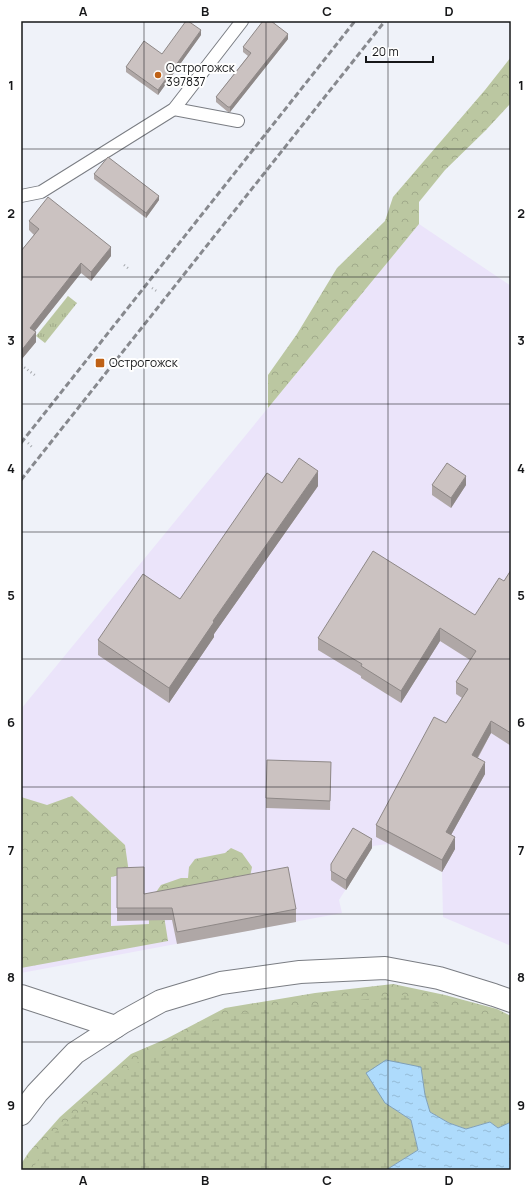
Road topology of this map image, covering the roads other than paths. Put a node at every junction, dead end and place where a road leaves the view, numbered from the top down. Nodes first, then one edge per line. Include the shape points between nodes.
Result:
1 (242, 21) edge
2 (174, 109) junction
3 (238, 121) dead end
4 (21, 196) edge
5 (21, 996) edge
6 (511, 1001) edge
7 (115, 1027) junction
8 (21, 1114) edge

1 - 2 lane
2 - 3 lane
2 - 4 lane via 41,192
5 - 7 main road
6 - 7 main road via 439,978 385,968 323,970 221,983 161,1000
7 - 8 main road via 75,1053

